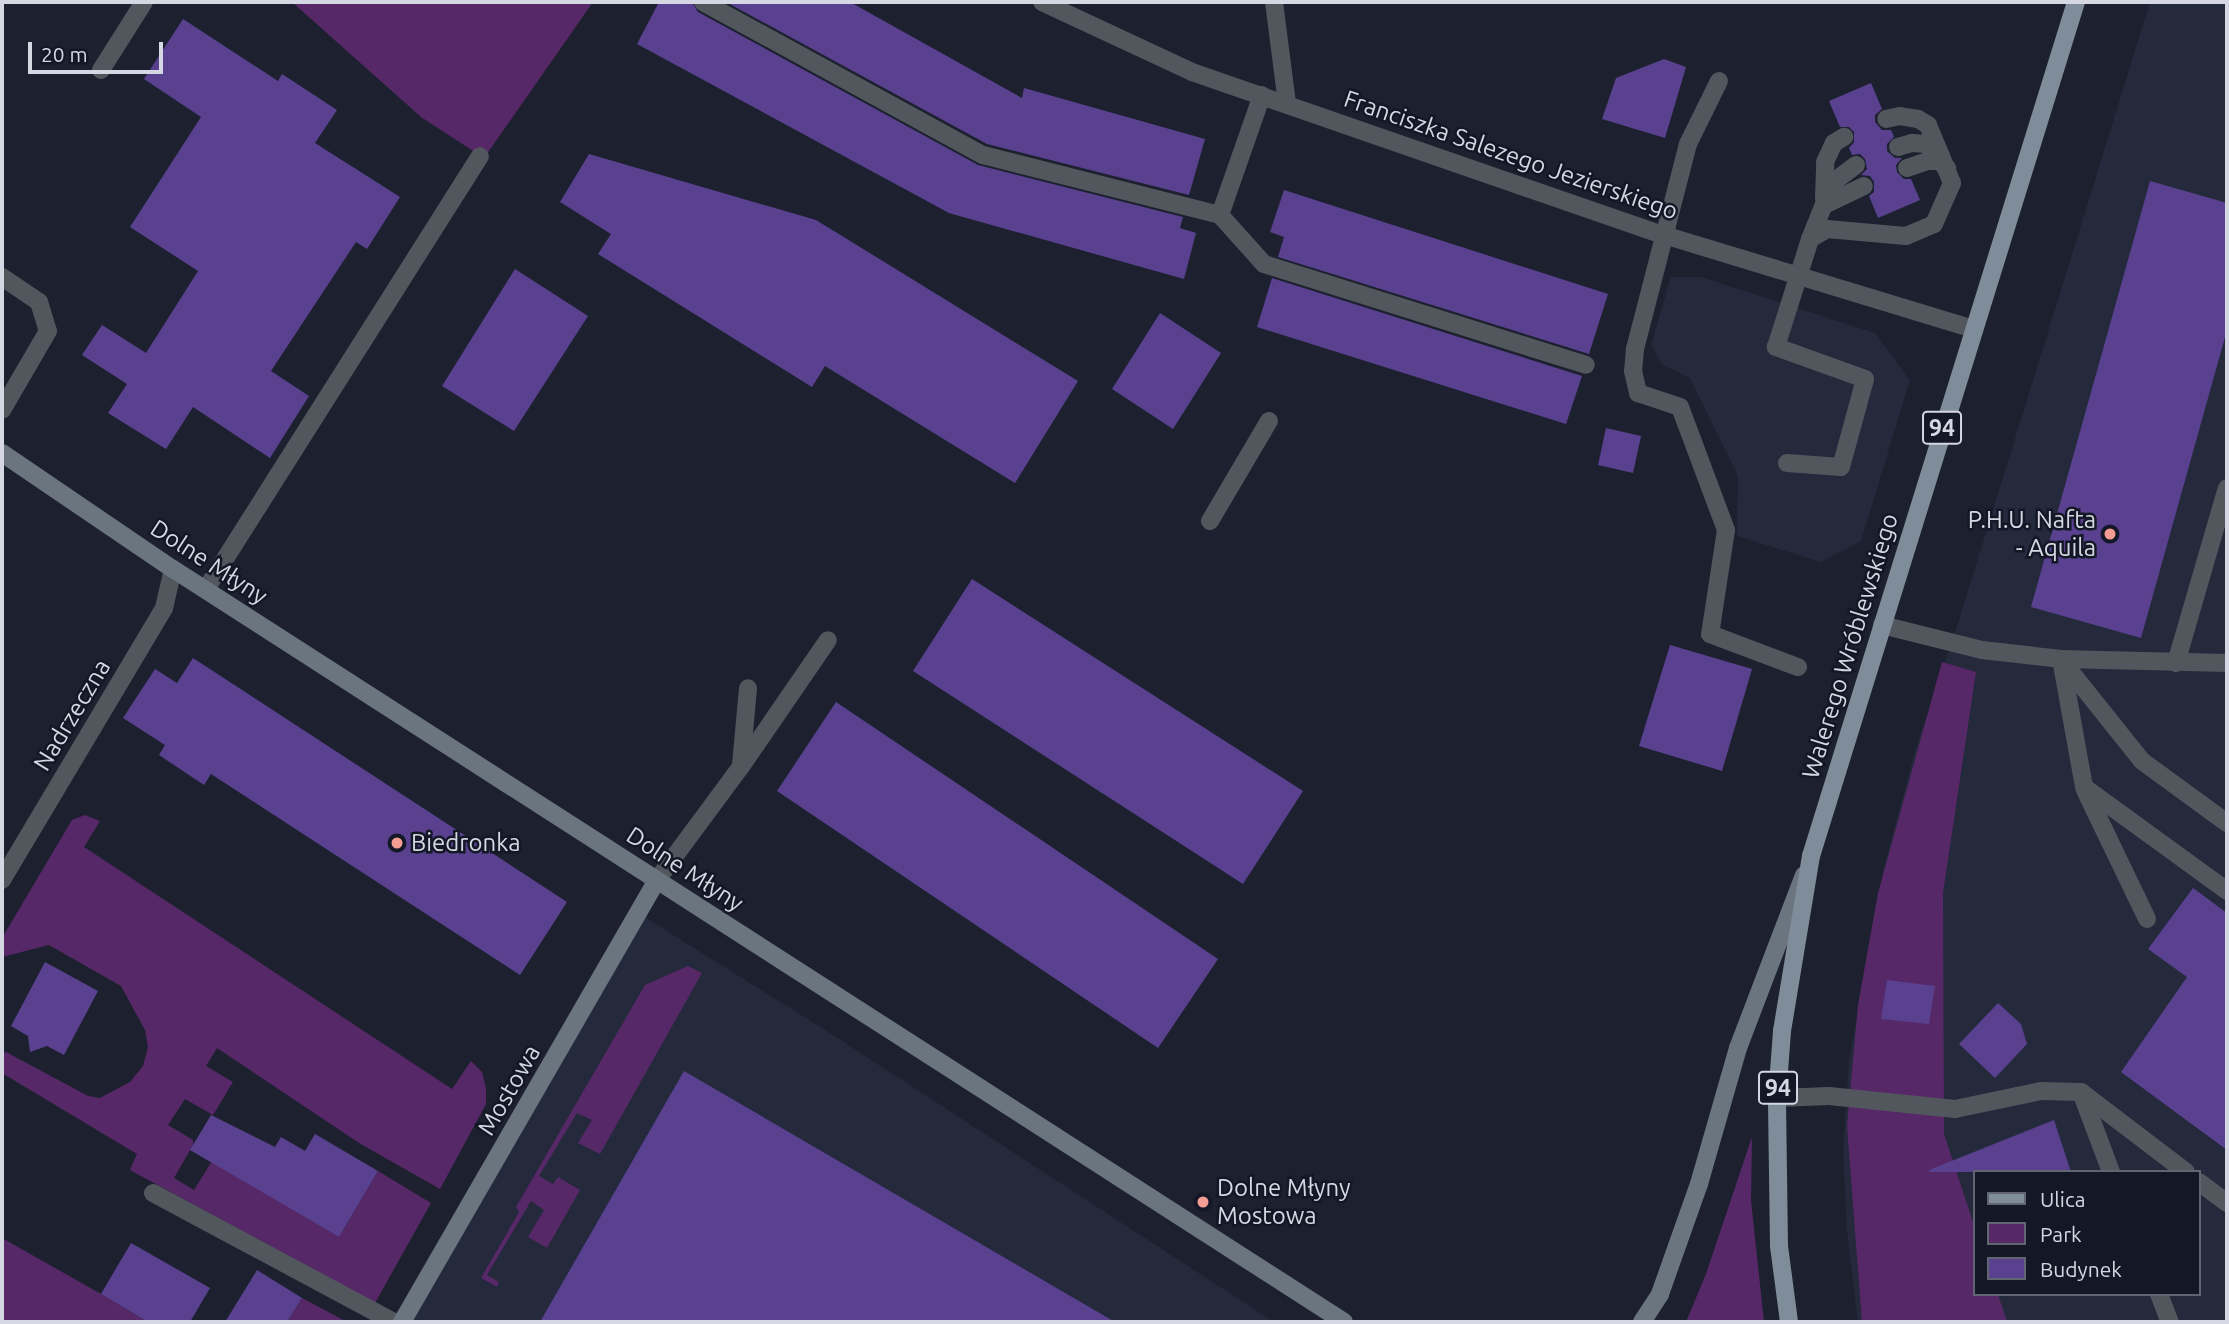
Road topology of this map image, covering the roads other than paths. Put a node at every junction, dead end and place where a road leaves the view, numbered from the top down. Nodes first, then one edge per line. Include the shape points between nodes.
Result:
1 (144, 2) edge
2 (703, 2) edge
3 (1042, 2) edge
4 (1274, 2) edge
5 (2076, 2) edge
6 (101, 70) dead end
7 (1720, 80) dead end
8 (1262, 95) junction
9 (1287, 103) junction
10 (1886, 119) dead end
11 (1844, 137) dead end
12 (1898, 148) dead end
13 (480, 156) dead end
14 (1856, 165) dead end
15 (1906, 168) dead end
16 (1947, 168) junction
17 (1864, 186) dead end
18 (1824, 205) junction
19 (1220, 215) junction
20 (1664, 235) junction
21 (1810, 239) junction
22 (2, 277) edge
23 (1797, 278) junction
24 (1973, 329) junction
25 (1586, 365) dead end
26 (2, 410) edge
27 (1269, 421) dead end
28 (2, 453) edge
29 (1787, 463) dead end
30 (2227, 488) edge
31 (1210, 521) dead end
32 (173, 569) junction
33 (206, 590) junction
34 (1882, 625) junction
35 (828, 640) dead end
36 (2061, 659) junction
37 (2176, 663) junction
38 (2227, 663) edge
39 (1798, 667) dead end
40 (748, 688) dead end
41 (740, 768) junction
42 (2084, 787) junction
43 (2227, 823) edge
44 (1811, 856) junction
45 (2, 880) edge
46 (657, 880) junction
47 (2227, 891) edge
48 (2147, 919) dead end
49 (2081, 1092) junction
50 (1777, 1098) junction
51 (2111, 1170) edge
52 (2183, 1170) edge
53 (2201, 1184) edge
54 (153, 1193) dead end
55 (2227, 1203) edge
56 (2160, 1296) edge
57 (394, 1322) edge
58 (402, 1322) edge
59 (1344, 1322) edge
60 (1642, 1322) edge
61 (1789, 1322) edge
62 (2170, 1322) edge

1 - 6 street
2 - 19 street via 983,155
3 - 8 street, Franciszka Salezego Jezierskiego via 1192,72
4 - 9 street
5 - 24 main road, Walerego Wróblewskiego / 94
7 - 20 street via 1688,144
8 - 9 street, Franciszka Salezego Jezierskiego
8 - 19 street
9 - 20 street, Franciszka Salezego Jezierskiego
10 - 16 street via 1900,116 1928,125
11 - 18 street via 1834,143 1825,162
12 - 16 street via 1926,144 1938,150
13 - 33 street
14 - 18 street via 1836,180
15 - 16 street via 1939,161
16 - 21 street via 1952,183 1934,224 1906,236 1827,229
17 - 18 street
18 - 21 street
19 - 25 street via 1264,264
20 - 23 street, Franciszka Salezego Jezierskiego
20 - 39 street via 1633,371 1638,393 1680,407 1726,530 1710,634
21 - 23 street
22 - 26 street via 39,302 48,331
23 - 24 street, Franciszka Salezego Jezierskiego
23 - 29 street via 1776,347 1866,379 1841,467
24 - 34 main road, Walerego Wróblewskiego / 94
27 - 31 street
28 - 32 street, Dolne Młyny
30 - 37 street
32 - 33 street, Dolne Młyny
32 - 45 street, Nadrzeczna via 164,608
33 - 46 street, Dolne Młyny
34 - 36 street via 1982,650
34 - 44 main road, Walerego Wróblewskiego / 94
35 - 41 street
36 - 37 street
36 - 42 street
36 - 43 street via 2142,761
37 - 38 street
40 - 41 street
41 - 46 street
42 - 47 street
42 - 48 street
44 - 50 main road, Walerego Wróblewskiego / 94 via 1782,1031
44 - 60 street via 1738,1048 1699,1184 1660,1294
46 - 58 street, Mostowa
46 - 59 street, Dolne Młyny
49 - 50 street via 2041,1091 1955,1109 1829,1096
49 - 51 street
49 - 52 street
50 - 61 main road, Walerego Wróblewskiego / 94 via 1779,1246
53 - 55 street
54 - 57 street
56 - 62 street

